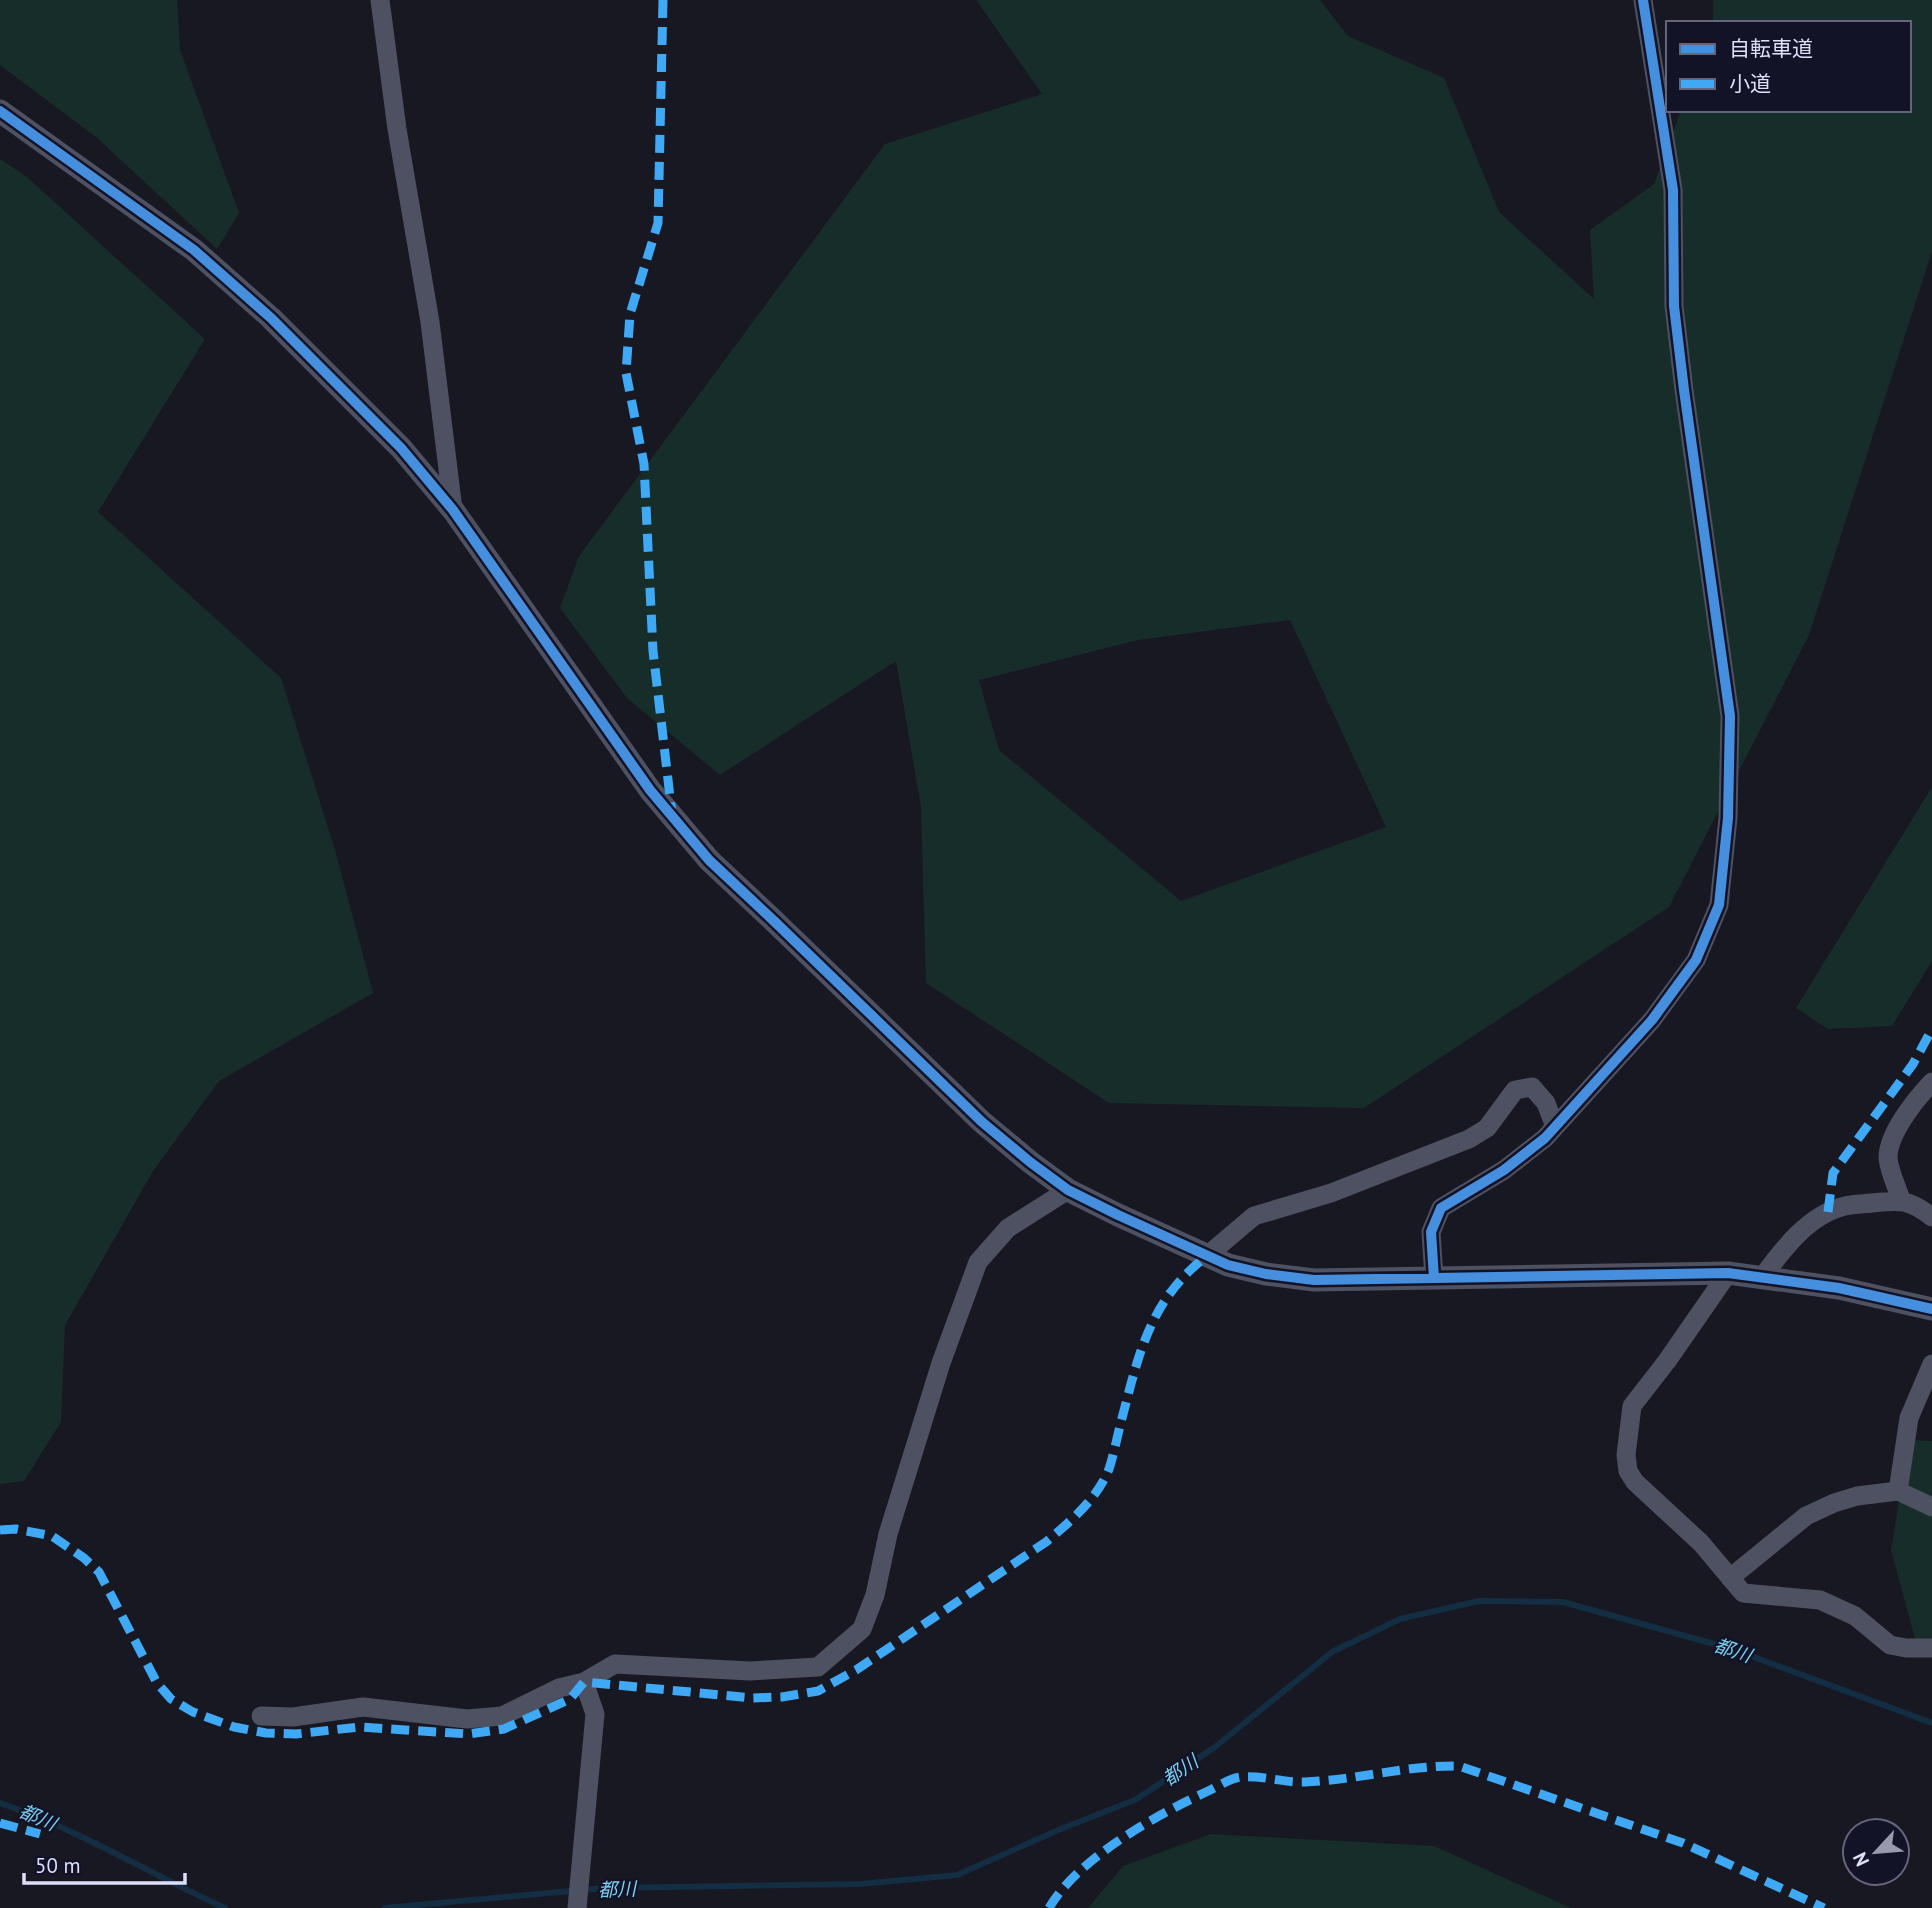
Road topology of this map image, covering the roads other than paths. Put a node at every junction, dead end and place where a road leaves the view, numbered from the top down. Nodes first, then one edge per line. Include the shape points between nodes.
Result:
1 (380, 0) edge
2 (1643, 0) edge
3 (0, 111) edge
4 (453, 510) junction
5 (1932, 1082) edge
6 (1555, 1127) junction
7 (1068, 1190) junction
8 (1901, 1200) junction
9 (1932, 1217) edge
10 (1208, 1255) junction
11 (1728, 1273) junction
12 (1434, 1278) junction
13 (1761, 1279) junction
14 (1932, 1308) edge
15 (1932, 1364) edge
16 (1898, 1491) junction
17 (1932, 1507) edge
18 (1730, 1578) junction
19 (1932, 1648) edge
20 (584, 1682) junction
21 (261, 1716) dead end
22 (577, 1908) edge

1 - 4 street via 430,322
2 - 6 street via 1672,190 1674,306 1681,366 1730,716 1728,818 1718,905 1696,960 1652,1020
3 - 4 street via 194,250 343,388
4 - 7 street via 650,790 709,860 982,1122
5 - 8 street via 1896,1130 1888,1157
6 - 10 street via 1546,1102 1532,1087 1516,1090 1487,1128 1468,1139 1331,1193 1254,1216
6 - 12 street via 1504,1170 1441,1208 1431,1232
7 - 10 street
7 - 20 street via 1008,1228 978,1262 941,1363 862,1629 818,1667 750,1671 615,1664
8 - 9 street
8 - 13 street via 1828,1212 1803,1229
10 - 12 street via 1266,1274 1314,1280
11 - 12 street
11 - 13 street
11 - 18 street via 1632,1406 1626,1455 1635,1482 1702,1543
13 - 14 street via 1839,1288
15 - 16 street via 1909,1418
16 - 17 street
16 - 18 street via 1857,1496 1806,1516
18 - 19 street via 1743,1593 1819,1600 1855,1616 1889,1645
20 - 21 street via 559,1688 502,1716 467,1719 363,1707 293,1717
20 - 22 street via 596,1714

